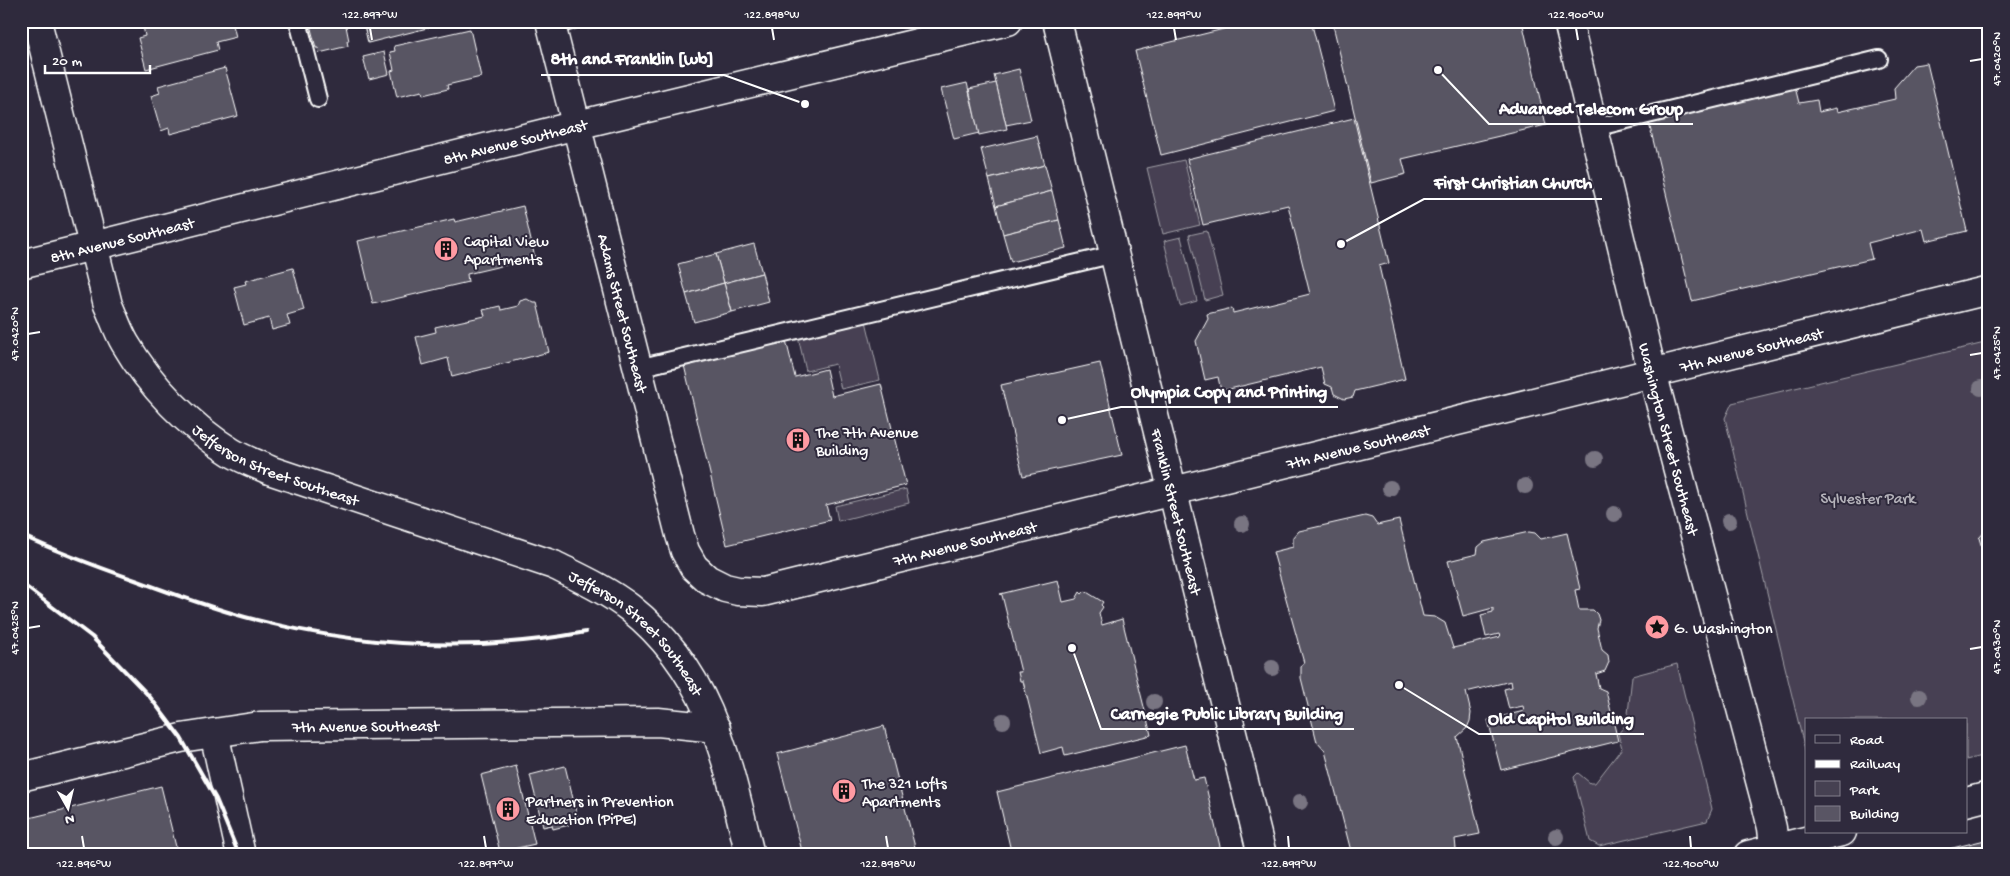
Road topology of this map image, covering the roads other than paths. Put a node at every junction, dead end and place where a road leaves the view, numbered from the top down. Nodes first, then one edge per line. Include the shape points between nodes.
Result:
1 (37, 21) edge
2 (298, 21) edge
3 (1008, 21) edge
4 (1057, 21) edge
5 (1568, 21) edge
6 (557, 23) edge
7 (940, 29) edge
8 (1878, 59) dead end
9 (318, 99) dead end
10 (577, 125) junction
11 (1594, 128) junction
12 (93, 248) junction
13 (1115, 254) junction
14 (21, 264) edge
15 (1989, 290) edge
16 (638, 368) junction
17 (1652, 372) junction
18 (1172, 490) junction
19 (725, 588) joint
20 (716, 728) junction
21 (214, 733) junction
22 (21, 777) edge
23 (1989, 796) edge
24 (1968, 801) edge
25 (1835, 834) edge
26 (1775, 852) edge
27 (241, 855) edge
28 (750, 855) edge
29 (1262, 855) edge
30 (1748, 855) edge

1 - 12 street, Jefferson Street Southeast
2 - 9 lane
3 - 7 street, 8th Avenue Southeast
4 - 13 street, Franklin Street Southeast
5 - 11 street, Washington Street Southeast
6 - 10 street, Adams Street Southeast
7 - 10 street, 8th Avenue Southeast
8 - 11 lane
10 - 12 street, 8th Avenue Southeast
10 - 16 street, Adams Street Southeast
11 - 17 street, Washington Street Southeast
12 - 14 street, 8th Avenue Southeast
12 - 20 street, Jefferson Street Southeast via 108,305 125,343 168,400 197,426 232,452 272,471 554,565 596,586 629,607 672,649 697,686
13 - 16 lane
13 - 18 street, Franklin Street Southeast
15 - 17 street, 7th Avenue Southeast
16 - 19 street, Adams Street Southeast via 685,552 694,567
17 - 18 street, 7th Avenue Southeast
17 - 26 street, Washington Street Southeast via 1770,820
18 - 19 street, 7th Avenue Southeast via 763,592
18 - 29 street, Franklin Street Southeast
20 - 21 street, 7th Avenue Southeast via 658,722 308,725 260,726
20 - 28 street
21 - 22 street, 7th Avenue Southeast
21 - 27 street
23 - 24 street
25 - 26 street
26 - 30 street

